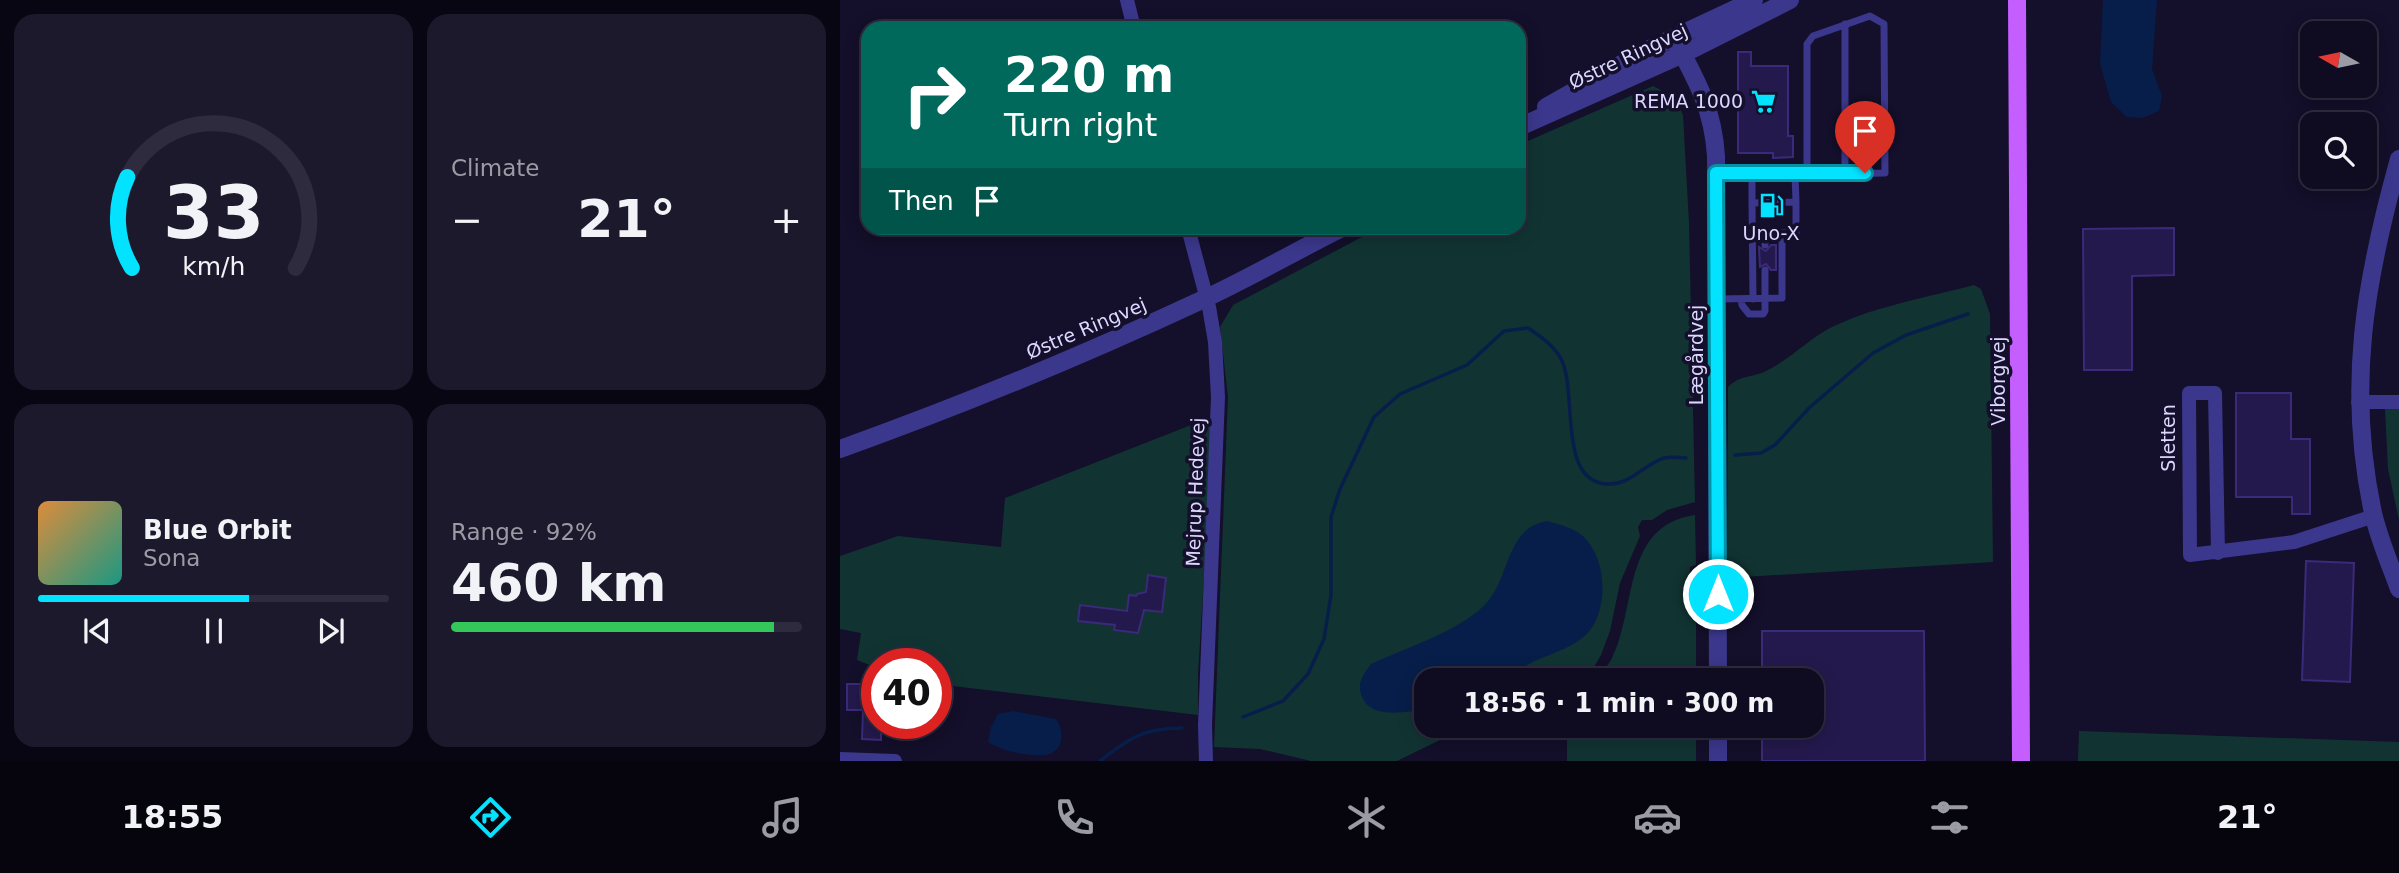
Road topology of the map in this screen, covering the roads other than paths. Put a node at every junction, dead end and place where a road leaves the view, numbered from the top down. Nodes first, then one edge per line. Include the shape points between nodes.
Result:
1 (1127, 0) edge
2 (1754, 0) edge
3 (1790, 0) edge
4 (2017, 0) edge
5 (1132, 21) edge
6 (1845, 23) junction
7 (1674, 38) junction
8 (1683, 54) junction
9 (1526, 121) edge
10 (1526, 123) edge
11 (2399, 159) edge
12 (1716, 173) junction
13 (1752, 173) junction
14 (1807, 173) junction
15 (1846, 173) junction
16 (1795, 174) junction
17 (2394, 192) edge
18 (1796, 202) junction
19 (1752, 203) junction
20 (1752, 233) junction
21 (1765, 233) junction
22 (1782, 233) junction
23 (1190, 235) edge
24 (1328, 235) edge
25 (1765, 245) dead end
26 (1765, 270) dead end
27 (1207, 297) junction
28 (1716, 299) junction
29 (1741, 299) junction
30 (1753, 299) junction
31 (1765, 299) junction
32 (2358, 402) junction
33 (2399, 402) edge
34 (840, 449) edge
35 (2374, 516) junction
36 (2218, 552) junction
37 (2399, 589) edge
38 (1718, 668) edge
39 (1718, 738) edge
40 (840, 759) edge
41 (895, 761) edge
42 (1206, 761) edge
43 (1718, 761) edge
44 (2021, 761) edge

1 - 5 street
2 - 7 street, Østre Ringvej
3 - 8 street, Østre Ringvej
4 - 44 main road, Viborgvej
6 - 14 lane via 1813,36 1807,44
6 - 15 lane
6 - 15 lane via 1870,16 1884,24 1885,173
7 - 8 street, Lægårdvej
7 - 9 street, Østre Ringvej via 1564,95
8 - 10 street, Østre Ringvej
8 - 12 street, Lægårdvej via 1714,127
11 - 17 street
12 - 13 lane
12 - 28 street, Lægårdvej
13 - 16 lane
13 - 19 lane
14 - 15 lane
14 - 16 lane
16 - 18 lane
17 - 32 street via 2368,289
18 - 19 lane
18 - 22 lane via 1796,233
19 - 20 lane
20 - 21 lane
20 - 30 lane
21 - 22 lane
21 - 25 lane
22 - 31 lane via 1783,299
23 - 27 street, Mejrup Hedevej
24 - 27 street, Østre Ringvej
26 - 31 lane
27 - 34 street, Østre Ringvej via 1109,342
27 - 42 street, Mejrup Hedevej via 1219,397
28 - 29 lane
28 - 38 street, Lægårdvej
29 - 30 lane
29 - 31 lane via 1749,314 1763,314
30 - 31 lane
32 - 33 street
32 - 35 street
35 - 36 street, Sletten via 2294,542
35 - 37 street
36 - 36 street, Sletten via 2190,555 2189,393 2215,393
39 - 43 street
40 - 41 street

